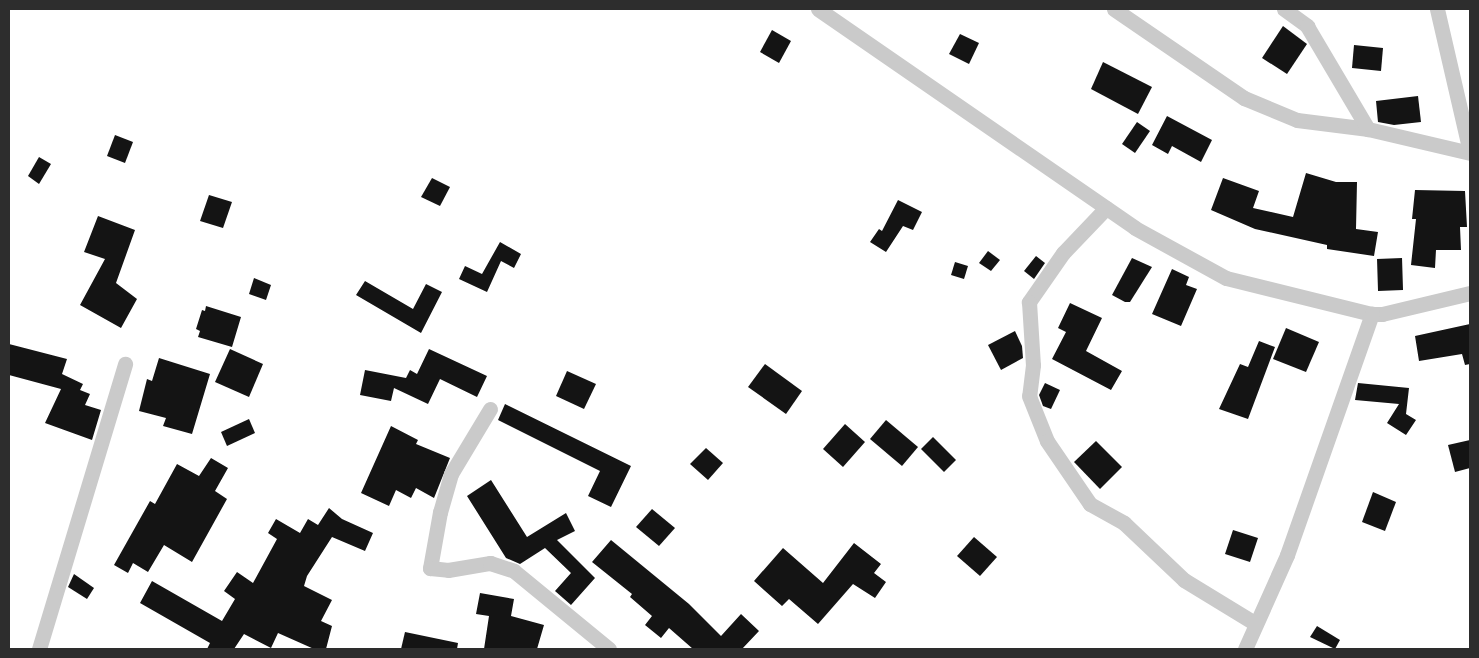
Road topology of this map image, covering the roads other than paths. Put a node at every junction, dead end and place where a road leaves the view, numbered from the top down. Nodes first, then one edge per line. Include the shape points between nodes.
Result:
1 (818, 9) edge
2 (1114, 9) edge
3 (1284, 9) edge
4 (1437, 9) edge
5 (1368, 129) junction
6 (1470, 152) edge
7 (1106, 208) junction
8 (1470, 293) edge
9 (1372, 314) junction
10 (125, 364) dead end
11 (490, 409) dead end
12 (1256, 624) junction
13 (39, 649) edge
14 (609, 649) edge
15 (1245, 649) edge

1 - 7 street
2 - 5 street via 1244,98 1297,120
3 - 5 street via 1306,26
4 - 6 street
5 - 6 street
7 - 9 street via 1135,228 1226,278
7 - 12 street via 1063,253 1029,302 1033,364 1029,396 1047,441 1090,504 1124,523 1184,580
8 - 9 street
9 - 12 street via 1307,500
10 - 13 street
11 - 14 street via 451,474 430,568 448,570 490,563 514,571
12 - 15 street

